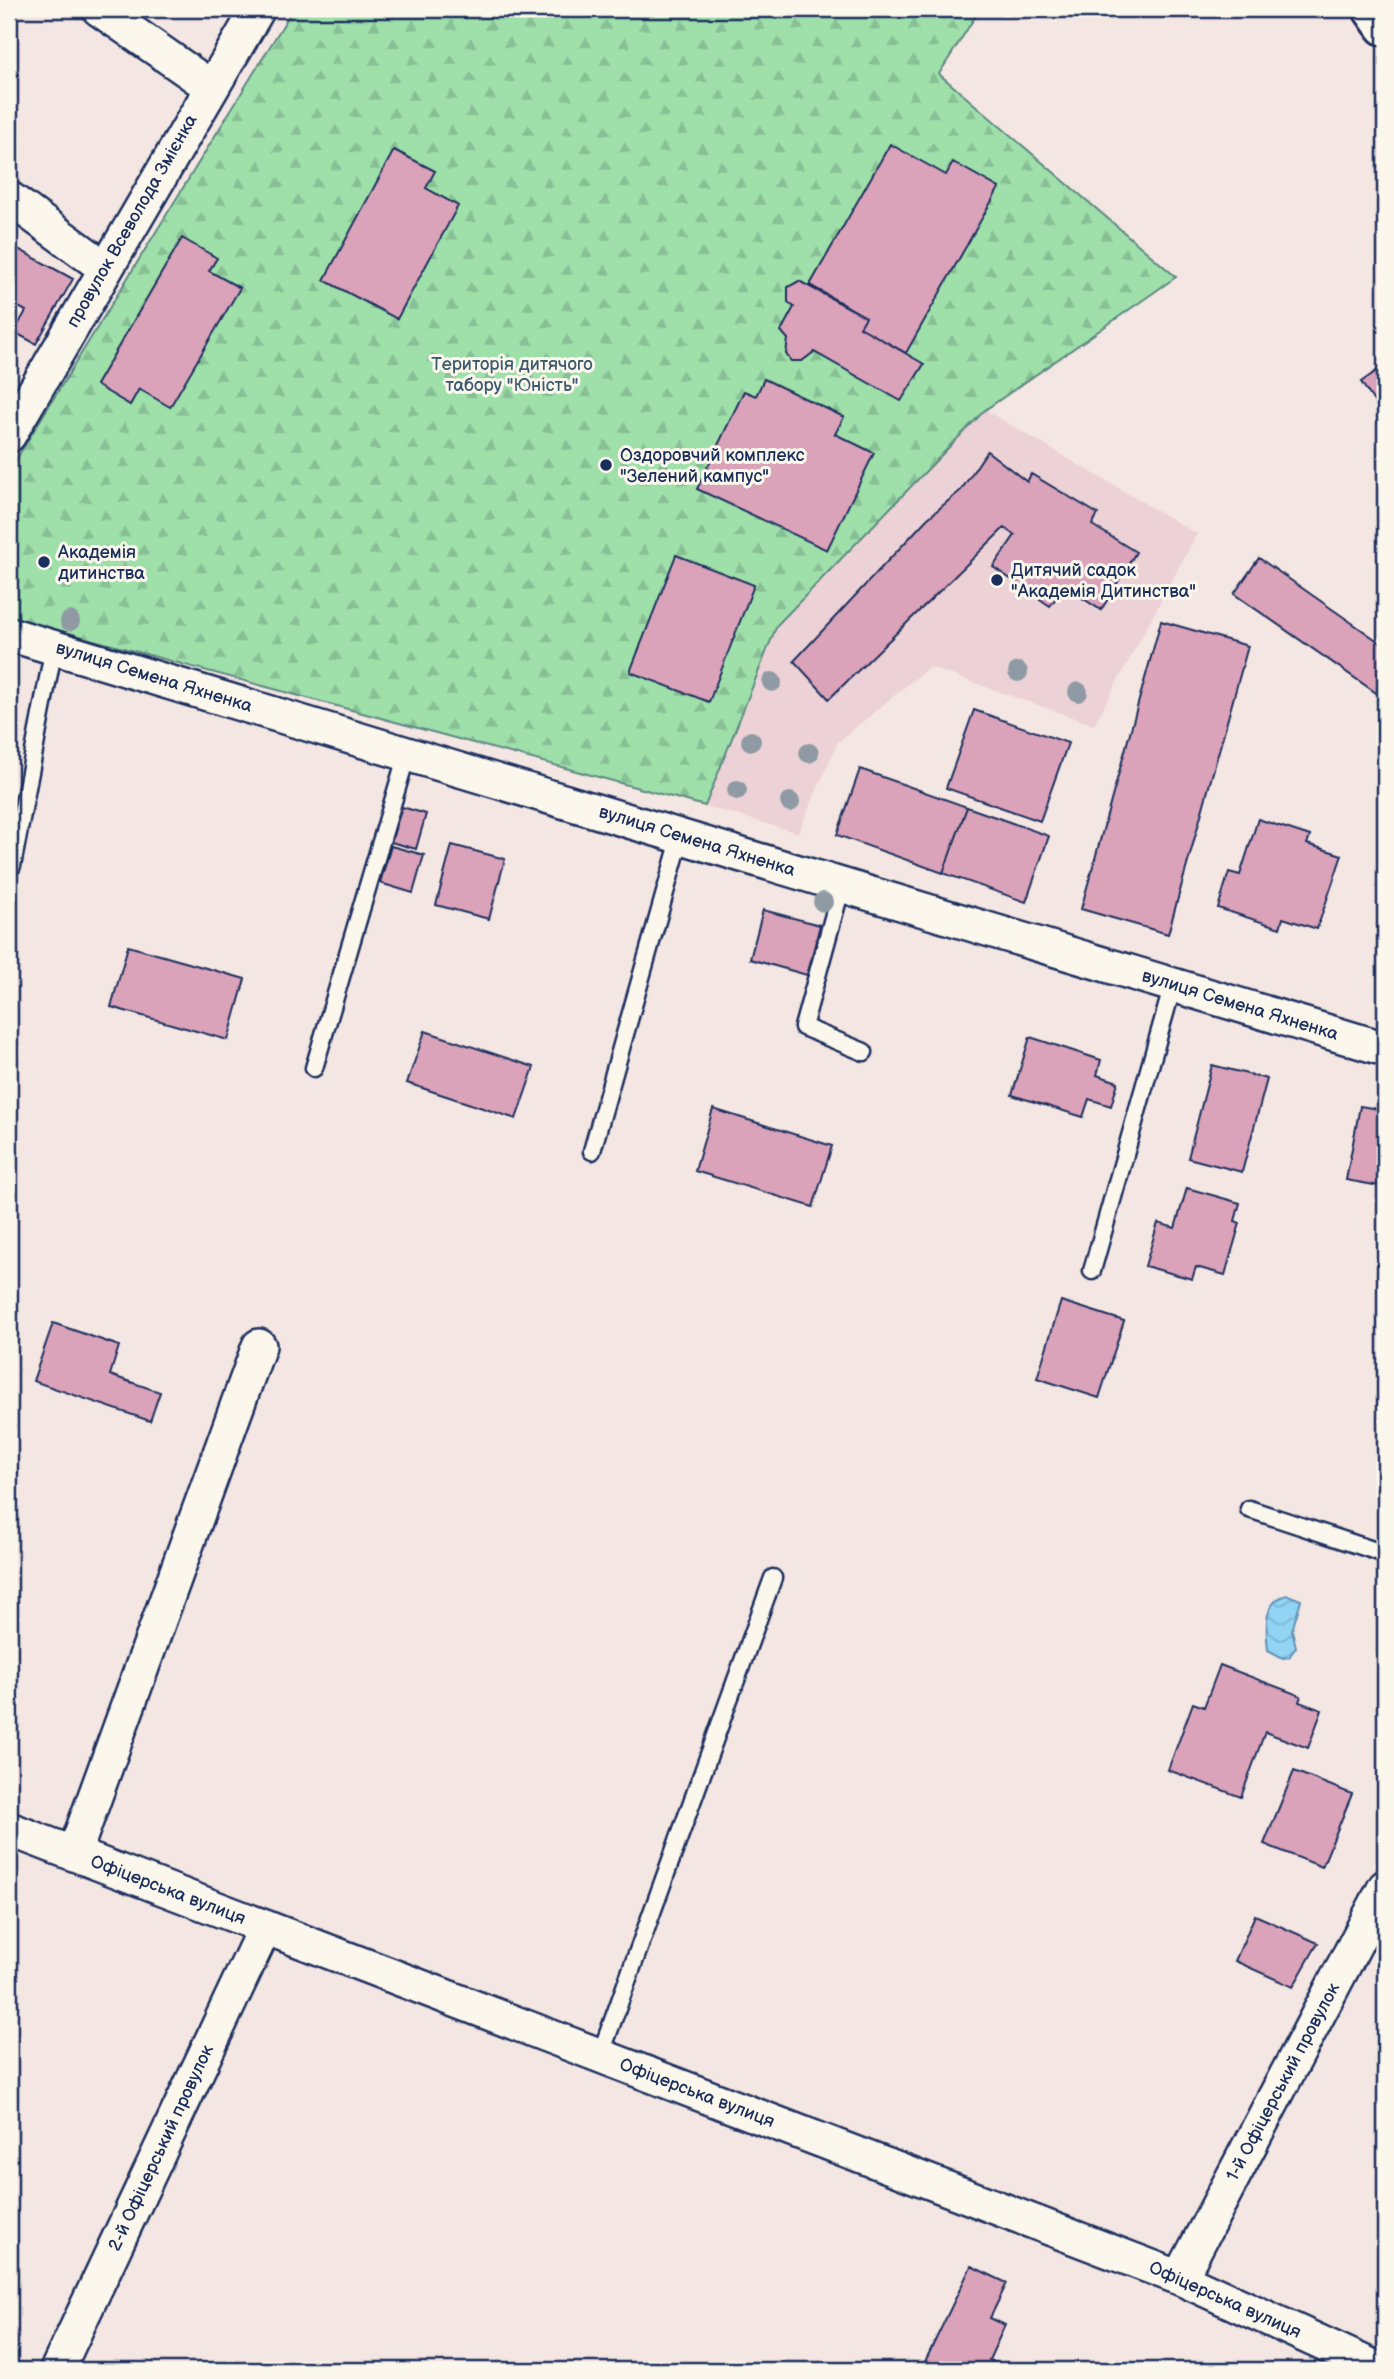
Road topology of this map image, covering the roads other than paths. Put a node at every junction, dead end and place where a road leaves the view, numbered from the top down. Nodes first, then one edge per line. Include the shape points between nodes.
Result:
1 (99, 9) edge
2 (258, 9) edge
3 (1373, 9) edge
4 (1385, 26) edge
5 (211, 87) junction
6 (9, 198) edge
7 (105, 268) junction
8 (9, 435) edge
9 (9, 634) edge
10 (54, 647) junction
11 (407, 754) junction
12 (681, 836) junction
13 (12, 866) dead end
14 (842, 885) junction
15 (1173, 985) junction
16 (1385, 1049) edge
17 (864, 1052) dead end
18 (314, 1068) dead end
19 (592, 1150) dead end
20 (1092, 1271) dead end
21 (259, 1346) dead end
22 (1250, 1509) dead end
23 (1385, 1554) edge
24 (773, 1578) dead end
25 (9, 1829) edge
26 (75, 1854) junction
27 (1385, 1887) edge
28 (265, 1927) junction
29 (600, 2056) junction
30 (1180, 2278) junction
31 (57, 2370) edge
32 (1380, 2370) edge

1 - 5 street
2 - 5 street, провулок Всеволода Змієнка
3 - 4 street
5 - 7 street, провулок Всеволода Змієнка
6 - 7 street
7 - 8 street, провулок Всеволода Змієнка
9 - 10 street, вулиця Семена Яхненка
10 - 11 street, вулиця Семена Яхненка
10 - 13 lane
11 - 12 street, вулиця Семена Яхненка
11 - 18 lane
12 - 14 street, вулиця Семена Яхненка
12 - 19 lane
14 - 15 street, вулиця Семена Яхненка
14 - 17 lane via 803,1027
15 - 16 street, вулиця Семена Яхненка
15 - 20 lane
21 - 26 street
22 - 23 lane
24 - 29 lane
25 - 26 street, Офіцерська вулиця
26 - 28 street, Офіцерська вулиця
27 - 30 street, 1-й Офіцерський провулок
28 - 29 street, Офіцерська вулиця
28 - 31 street, 2-й Офіцерський провулок
29 - 30 street, Офіцерська вулиця
30 - 32 street, Офіцерська вулиця

